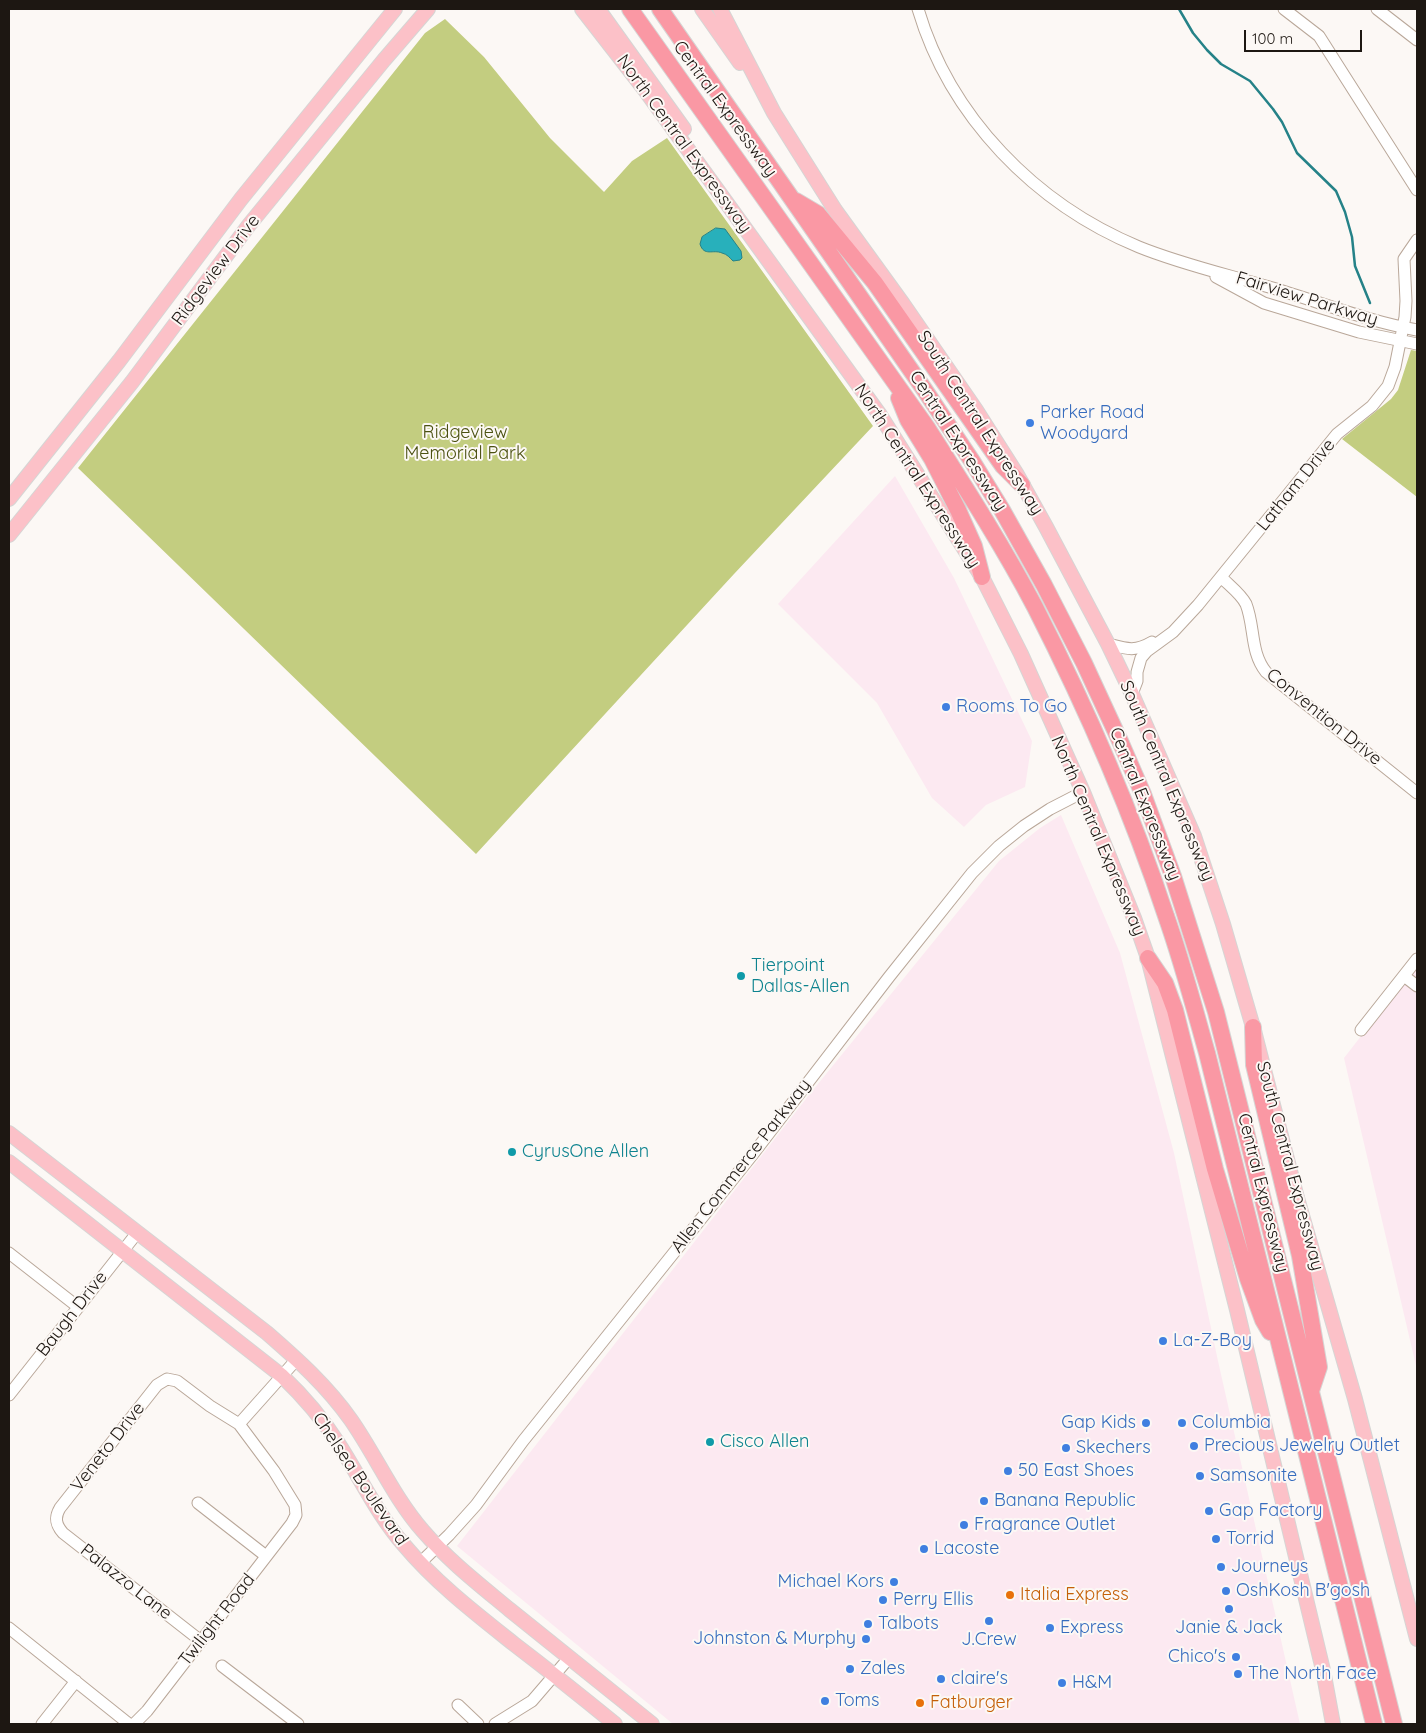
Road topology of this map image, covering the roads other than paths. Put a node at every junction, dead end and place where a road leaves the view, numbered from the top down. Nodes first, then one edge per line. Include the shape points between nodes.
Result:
1 (395, 9) edge
2 (428, 9) edge
3 (582, 9) edge
4 (598, 9) edge
5 (630, 9) edge
6 (660, 9) edge
7 (702, 9) edge
8 (720, 9) edge
9 (918, 9) edge
10 (1284, 9) edge
11 (1377, 9) edge
12 (1415, 33) edge
13 (774, 113) junction
14 (307, 118) junction
15 (324, 132) junction
16 (1417, 190) edge
17 (792, 199) junction
18 (751, 235) junction
19 (1417, 240) edge
20 (1196, 267) junction
21 (1404, 327) junction
22 (1417, 330) edge
23 (1401, 341) junction
24 (1417, 344) edge
25 (887, 370) junction
26 (40, 460) junction
27 (58, 474) junction
28 (1022, 485) junction
29 (9, 499) edge
30 (9, 535) edge
31 (982, 577) junction
32 (1222, 578) junction
33 (1179, 625) junction
34 (1108, 644) junction
35 (1132, 694) junction
36 (1083, 792) junction
37 (1417, 793) edge
38 (1148, 958) junction
39 (1417, 959) edge
40 (1404, 976) junction
41 (1417, 986) edge
42 (1252, 1027) junction
43 (1361, 1030) dead end
44 (9, 1133) edge
45 (9, 1162) edge
46 (137, 1233) junction
47 (122, 1251) junction
48 (9, 1253) edge
49 (78, 1307) junction
50 (1283, 1356) junction
51 (297, 1359) junction
52 (282, 1376) junction
53 (1311, 1390) junction
54 (9, 1395) edge
55 (238, 1424) junction
56 (198, 1503) dead end
57 (56, 1520) joint
58 (437, 1547) junction
59 (266, 1556) junction
60 (420, 1563) junction
61 (9, 1628) edge
62 (1417, 1639) edge
63 (200, 1641) junction
64 (569, 1658) junction
65 (222, 1666) dead end
66 (555, 1676) junction
67 (76, 1681) junction
68 (458, 1705) dead end
69 (42, 1724) edge
70 (129, 1724) edge
71 (134, 1724) edge
72 (298, 1724) edge
73 (478, 1724) edge
74 (495, 1724) edge
75 (615, 1724) edge
76 (652, 1724) edge
77 (1333, 1724) edge
78 (1374, 1724) edge
79 (1394, 1724) edge

1 - 14 main road, Ridgeview Drive
2 - 15 main road, Ridgeview Drive
3 - 18 main road, North Central Expressway
4 - 18 main road via 734,202
5 - 25 highway, Central Expressway
6 - 17 highway, Central Expressway
7 - 13 main road
8 - 13 main road, South Central Expressway
9 - 20 street, Fairview Parkway via 935,55 964,106 993,144 1016,167 1070,210 1096,226 1139,247
10 - 16 street via 1319,36
11 - 12 street
13 - 28 main road, South Central Expressway via 835,210 970,402
14 - 15 main road
14 - 26 main road, Ridgeview Drive
15 - 27 main road, Ridgeview Drive
17 - 28 highway via 818,214 875,283 1003,466
17 - 53 highway, Central Expressway via 940,412 997,502 1058,611 1120,741 1183,903 1208,985
18 - 31 main road, North Central Expressway via 880,415
19 - 21 street via 1404,259
20 - 21 street, Fairview Parkway
20 - 23 street, Fairview Parkway via 1264,302 1359,332
21 - 22 street, Fairview Parkway
21 - 23 street, Latham Drive
23 - 24 street, Fairview Parkway
23 - 32 street, Latham Drive via 1395,367 1383,394 1337,434
25 - 31 highway via 908,420 958,510 974,546
25 - 50 highway, Central Expressway via 954,469 1016,573 1076,691 1119,787 1184,970
26 - 27 main road
26 - 29 main road, Ridgeview Drive
27 - 30 main road, Ridgeview Drive
28 - 34 main road, South Central Expressway
31 - 36 main road, North Central Expressway via 1021,654
32 - 33 street, Latham Drive
32 - 37 street, Convention Drive via 1246,605 1256,658 1266,672
33 - 34 street, Latham Drive via 1138,649
33 - 35 street, Latham Drive via 1141,658
34 - 35 main road, South Central Expressway
35 - 42 main road, South Central Expressway via 1194,836
36 - 38 main road, North Central Expressway
36 - 58 street, Allen Commerce Parkway via 1024,826 999,846 968,879 519,1445 483,1496
38 - 50 highway via 1165,983 1175,1010 1215,1169 1248,1280 1263,1320
38 - 77 main road, North Central Expressway via 1243,1338 1323,1670
39 - 40 street
40 - 41 street
40 - 43 street
42 - 53 highway via 1254,1065 1300,1256 1319,1367
42 - 62 main road, South Central Expressway via 1355,1398
44 - 46 main road
45 - 47 main road, Chelsea Boulevard
46 - 47 street, Baugh Drive
46 - 51 main road, Chelsea Boulevard
47 - 49 street, Baugh Drive
47 - 52 main road, Chelsea Boulevard
48 - 49 street
49 - 54 street, Baugh Drive
50 - 78 highway, Central Expressway
51 - 52 street
51 - 58 main road, Chelsea Boulevard via 341,1405 406,1509
52 - 55 street
52 - 60 main road, Chelsea Boulevard via 325,1423 380,1513
53 - 79 highway, Central Expressway
55 - 57 street, Veneto Drive via 177,1381 166,1379 157,1385 60,1508
55 - 59 street, Twilight Road via 296,1505 294,1519
56 - 59 street
57 - 63 street, Palazzo Lane via 63,1533
58 - 60 street, Allen Commerce Parkway
58 - 64 main road, Chelsea Boulevard
59 - 63 street, Twilight Road
60 - 66 main road, Chelsea Boulevard via 453,1595
61 - 67 street
63 - 71 street, Twilight Road
64 - 66 street
64 - 76 main road, Chelsea Boulevard
65 - 72 street
66 - 74 street via 532,1701
66 - 75 main road, Chelsea Boulevard
67 - 69 street
67 - 70 street
68 - 73 street

